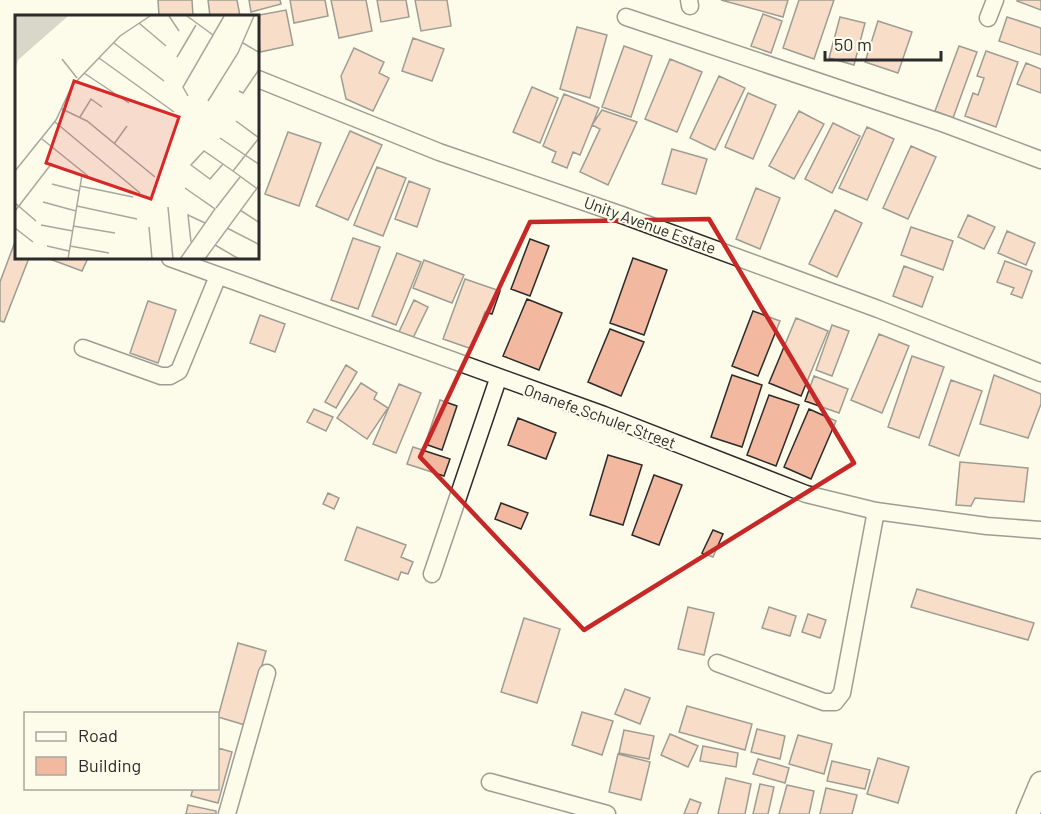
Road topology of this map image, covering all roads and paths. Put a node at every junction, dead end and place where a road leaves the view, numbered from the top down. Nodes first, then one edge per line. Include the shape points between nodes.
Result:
1 (995, 0) edge
2 (626, 17) dead end
3 (988, 18) dead end
4 (260, 80) edge
5 (1041, 160) edge
6 (175, 260) edge
7 (218, 276) junction
8 (83, 348) dead end
9 (1041, 373) edge
10 (498, 378) junction
11 (876, 511) junction
12 (1041, 530) edge
13 (432, 574) dead end
14 (717, 663) dead end
15 (267, 674) dead end
16 (490, 782) dead end
17 (1041, 783) edge
18 (227, 814) edge
19 (607, 814) edge
20 (1028, 814) edge

1 - 3 street
2 - 5 street
4 - 9 street, Unity Avenue Estate via 439,152 879,309
6 - 7 street, Onanefe Schuler Street
7 - 8 street via 179,371 170,376
7 - 10 street, Onanefe Schuler Street
10 - 11 street, Onanefe Schuler Street via 806,494
10 - 13 street
11 - 12 street, Onanefe Schuler Street
11 - 14 street via 842,693 835,702 824,702
15 - 18 street
16 - 19 street
17 - 20 main road

